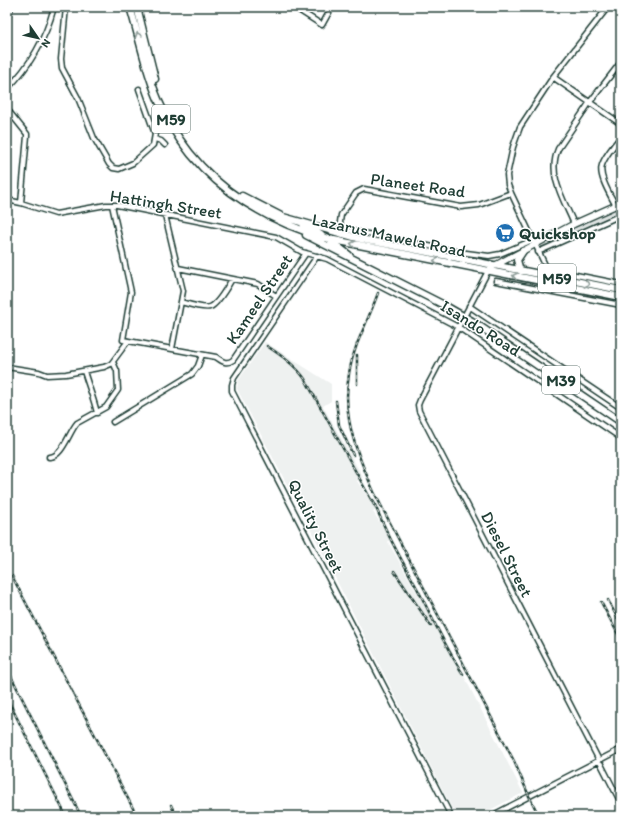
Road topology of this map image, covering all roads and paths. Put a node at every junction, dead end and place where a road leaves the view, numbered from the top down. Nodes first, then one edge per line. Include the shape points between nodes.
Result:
1 (11, 7) edge
2 (54, 7) edge
3 (66, 7) edge
4 (130, 7) edge
5 (137, 7) edge
6 (294, 7) edge
7 (332, 7) edge
8 (608, 7) edge
9 (7, 18) edge
10 (621, 62) edge
11 (553, 77) junction
12 (7, 89) edge
13 (139, 89) dead end
14 (590, 102) junction
15 (7, 109) edge
16 (621, 124) edge
17 (621, 136) edge
18 (155, 139) junction
19 (165, 145) dead end
20 (511, 193) junction
21 (7, 200) edge
22 (21, 203) junction
23 (618, 204) edge
24 (112, 205) junction
25 (165, 215) junction
26 (620, 217) edge
27 (300, 222) junction
28 (574, 224) junction
29 (289, 226) junction
30 (329, 239) junction
31 (534, 243) junction
32 (523, 251) junction
33 (538, 252) junction
34 (306, 254) junction
35 (318, 256) junction
36 (353, 258) junction
37 (494, 266) junction
38 (178, 268) junction
39 (488, 271) junction
40 (521, 271) junction
41 (232, 279) junction
42 (496, 281) dead end
43 (621, 284) edge
44 (621, 290) edge
45 (276, 296) junction
46 (621, 297) edge
47 (181, 302) junction
48 (621, 305) edge
49 (469, 306) junction
50 (464, 316) junction
51 (458, 327) junction
52 (128, 341) junction
53 (172, 349) junction
54 (202, 355) junction
55 (113, 362) junction
56 (7, 367) edge
57 (84, 371) junction
58 (621, 408) edge
59 (97, 413) junction
60 (113, 422) dead end
61 (621, 422) edge
62 (621, 438) edge
63 (49, 457) dead end
64 (621, 749) edge
65 (599, 760) junction
66 (621, 803) edge
67 (451, 816) edge
68 (491, 816) edge

1 - 9 street
2 - 12 street via 37,50
3 - 18 street via 62,68 78,98 94,138 109,164 119,169 133,163 153,145
29 -> 4 main road, Lazarus Mawela Road / M59 via 222,187 181,142 158,99
5 - 27 main road, Lazarus Mawela Road / M59 via 160,96 191,150 215,176 233,190 271,211
6 - 7 street via 322,25
8 - 11 street
10 - 14 street
11 - 14 street
11 - 20 street via 517,134 507,175
13 - 18 street
14 - 16 street
14 - 28 street via 558,149 554,162 556,182
15 - 22 street via 27,134
17 - 23 street via 601,168 603,180
18 - 19 street
20 - 31 street
20 - 31 street, Planeet Road via 479,205 461,207 364,189 356,193 340,219 340,225 347,230 489,256
21 - 22 street, Hattingh Street
22 - 24 street, Hattingh Street via 56,214
23 - 28 main road
24 - 25 street, Hattingh Street
24 - 52 street via 131,292 122,340
25 - 34 street, Hattingh Street via 276,237
25 - 38 street
26 - 33 street
27 - 30 main road, M39
27 - 37 main road, Lazarus Mawela Road / M59 via 376,243
28 - 31 main road
29 - 30 main road, Lazarus Mawela Road / M59
29 - 36 main road, Isando Road / M39
30 - 36 main road, Isando Road / M39
39 -> 30 main road, Lazarus Mawela Road / M59
31 - 32 main road
31 - 33 street
32 - 37 main road
32 - 40 main road via 517,260
33 - 43 street via 544,265 551,270
34 - 35 street, Hattingh Street
34 - 45 street, Kameel Street
35 - 51 street, Isando Road
35 - 67 street, Quality Street via 234,378 232,391
36 - 50 main road, Isando Road / M39
37 - 39 main road
37 - 40 main road, Lazarus Mawela Road / M59
38 - 41 street
38 - 47 street
46 -> 39 main road, Lazarus Mawela Road / M59
39 - 49 street, Diesel Street
40 -> 44 main road, Lazarus Mawela Road / M59
41 - 45 street via 258,284
41 - 47 street via 217,302 208,308
42 - 48 street
45 - 54 street, Kameel Street via 233,360 226,363 216,357
47 - 53 street
49 - 50 street, Diesel Street
49 - 58 street, Isando Road
50 - 51 street, Diesel Street
50 - 61 main road, Isando Road / M39
51 - 62 street, Isando Road
51 - 65 street, Diesel Street via 420,400 419,411
52 - 53 street
52 - 55 street
53 - 54 street
54 - 60 street via 192,374
55 - 57 street via 104,367
55 - 59 street via 117,371 118,390 106,407
56 - 57 street via 47,375
57 - 59 street
59 - 63 street via 78,423 60,451
64 - 65 street
65 - 66 street, Diesel Street
65 - 68 street

